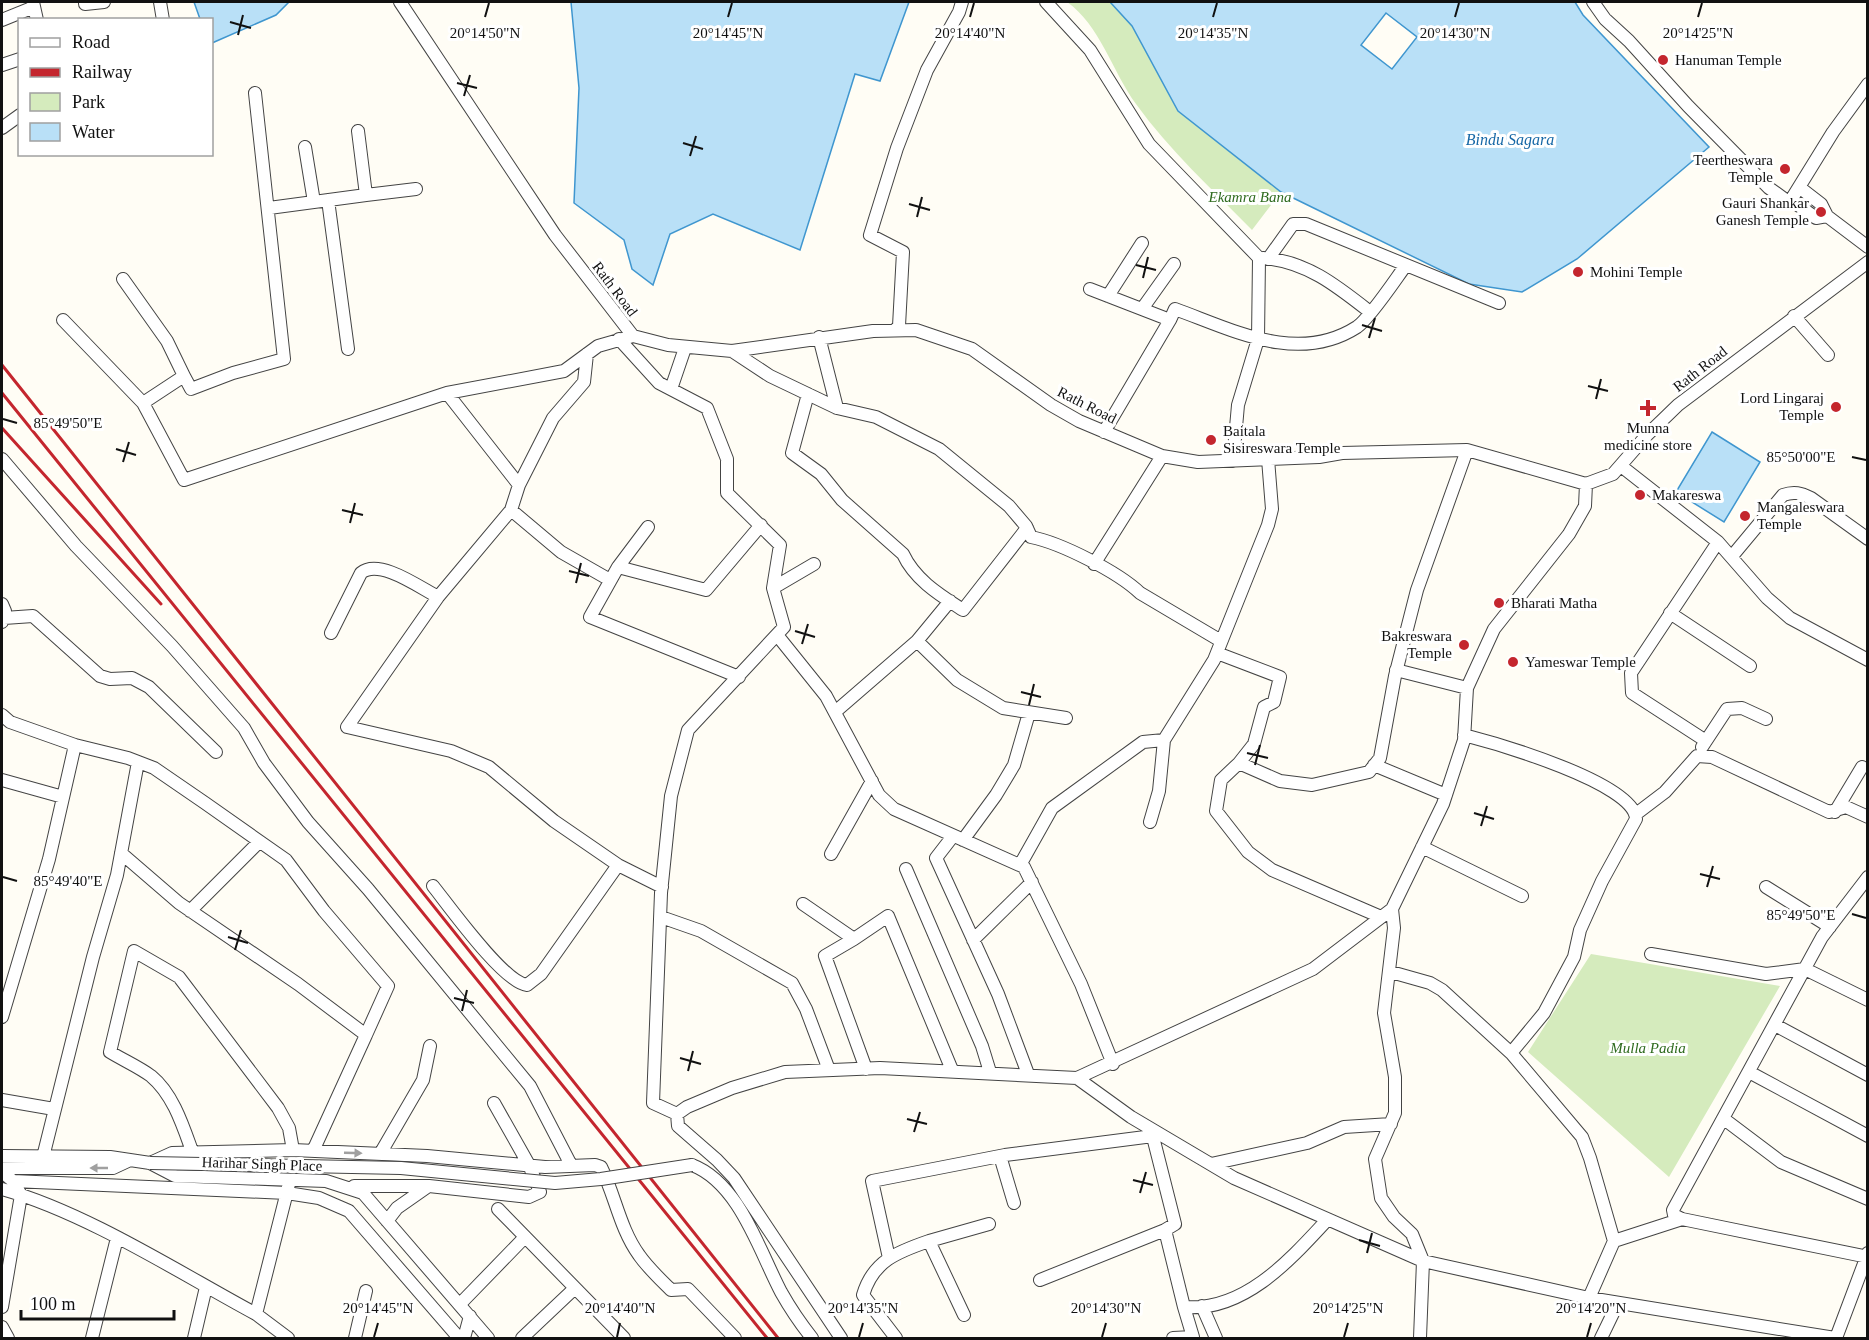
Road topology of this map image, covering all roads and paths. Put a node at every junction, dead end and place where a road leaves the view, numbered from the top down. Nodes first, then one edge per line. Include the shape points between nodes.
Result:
1 (85, 2) edge
2 (104, 2) edge
3 (160, 2) edge
4 (400, 2) edge
5 (962, 2) edge
6 (1046, 2) edge
7 (1593, 2) edge
8 (34, 9) edge
9 (163, 18) edge
10 (2, 20) edge
11 (18, 60) edge
12 (2, 65) edge
13 (1868, 84) edge
14 (255, 93) dead end
15 (18, 116) edge
16 (2, 128) edge
17 (358, 131) dead end
18 (306, 147) dead end
19 (1799, 187) junction
20 (416, 189) dead end
21 (366, 195) junction
22 (328, 200) junction
23 (1791, 200) junction
24 (314, 202) junction
25 (269, 208) junction
26 (1827, 216) junction
27 (1142, 243) dead end
28 (1868, 247) edge
29 (1264, 259) junction
30 (1868, 262) edge
31 (1174, 264) dead end
32 (1406, 266) junction
33 (123, 279) dead end
34 (1090, 289) dead end
35 (1108, 296) junction
36 (1499, 303) dead end
37 (1142, 309) junction
38 (1370, 312) junction
39 (1794, 316) junction
40 (63, 320) dead end
41 (1170, 320) junction
42 (896, 330) junction
43 (633, 336) junction
44 (819, 337) junction
45 (619, 339) junction
46 (1258, 339) junction
47 (685, 348) junction
48 (348, 349) dead end
49 (732, 351) junction
50 (587, 354) junction
51 (1828, 355) dead end
52 (184, 376) junction
53 (671, 389) junction
54 (447, 393) junction
55 (808, 394) junction
56 (143, 403) junction
57 (837, 408) junction
58 (1104, 432) junction
59 (1467, 450) junction
60 (1162, 456) junction
61 (2, 459) edge
62 (1268, 459) junction
63 (1233, 460) junction
64 (1622, 466) junction
65 (1586, 484) junction
66 (519, 485) junction
67 (511, 510) junction
68 (761, 525) junction
69 (648, 527) dead end
70 (1027, 528) junction
71 (1868, 539) edge
72 (1718, 542) junction
73 (1732, 555) junction
74 (814, 564) dead end
75 (1094, 564) junction
76 (618, 567) junction
77 (610, 580) junction
78 (773, 588) junction
79 (438, 597) junction
80 (950, 602) junction
81 (2, 604) edge
82 (1670, 614) junction
83 (3, 620) edge
84 (332, 633) dead end
85 (777, 634) junction
86 (917, 641) junction
87 (1219, 647) junction
88 (1868, 660) edge
89 (1750, 666) dead end
90 (1396, 670) junction
91 (739, 677) junction
92 (1467, 688) junction
93 (835, 712) junction
94 (1029, 714) junction
95 (2, 715) edge
96 (1066, 718) dead end
97 (1766, 719) dead end
98 (1464, 735) junction
99 (1164, 740) junction
100 (1706, 741) junction
101 (75, 745) junction
102 (216, 752) dead end
103 (1697, 756) junction
104 (138, 762) junction
105 (1239, 763) junction
106 (1374, 765) junction
107 (1862, 767) dead end
108 (2, 780) edge
109 (872, 781) junction
110 (1446, 795) junction
111 (63, 797) junction
112 (1835, 812) junction
113 (1636, 814) junction
114 (1868, 817) edge
115 (1150, 822) dead end
116 (958, 838) junction
117 (259, 842) junction
118 (1422, 848) junction
119 (121, 853) junction
120 (831, 854) dead end
121 (618, 865) junction
122 (1020, 865) junction
123 (906, 870) dead end
124 (1868, 877) edge
125 (1032, 882) junction
126 (433, 886) dead end
127 (662, 887) junction
128 (1766, 887) dead end
129 (1522, 896) dead end
130 (803, 904) dead end
131 (1392, 909) junction
132 (190, 911) junction
133 (661, 917) junction
134 (1381, 917) junction
135 (1830, 927) junction
136 (854, 939) junction
137 (973, 940) junction
138 (1651, 954) dead end
139 (1805, 969) junction
140 (1391, 972) junction
141 (1868, 1000) edge
142 (2, 1017) edge
143 (1775, 1025) junction
144 (366, 1035) junction
145 (430, 1047) dead end
146 (1511, 1053) junction
147 (1113, 1064) junction
148 (866, 1069) junction
149 (829, 1070) junction
150 (952, 1070) junction
151 (990, 1072) junction
152 (1749, 1072) junction
153 (1028, 1074) junction
154 (1868, 1075) edge
155 (1077, 1078) junction
156 (2, 1100) edge
157 (494, 1103) dead end
158 (54, 1109) junction
159 (677, 1114) junction
160 (1724, 1119) junction
161 (1391, 1124) junction
162 (1152, 1132) junction
163 (1868, 1136) edge
164 (293, 1150) junction
165 (192, 1151) junction
166 (313, 1151) junction
167 (380, 1154) junction
168 (2, 1156) edge
169 (1000, 1156) junction
170 (43, 1157) junction
171 (128, 1161) junction
172 (150, 1163) junction
173 (1211, 1164) junction
174 (529, 1165) junction
175 (571, 1165) junction
176 (2, 1170) edge
177 (290, 1180) junction
178 (13, 1181) junction
179 (346, 1186) junction
180 (429, 1186) junction
181 (2, 1189) edge
182 (286, 1193) junction
183 (21, 1195) junction
184 (1868, 1199) edge
185 (1014, 1203) dead end
186 (498, 1209) dead end
187 (1682, 1219) junction
188 (1327, 1220) junction
189 (387, 1221) junction
190 (989, 1224) dead end
191 (1165, 1230) junction
192 (525, 1237) junction
193 (117, 1238) junction
194 (928, 1240) junction
195 (1614, 1241) junction
196 (1867, 1255) edge
197 (889, 1258) junction
198 (1423, 1261) junction
199 (1040, 1280) dead end
200 (206, 1287) junction
201 (575, 1288) junction
202 (366, 1291) dead end
203 (1590, 1298) junction
204 (1618, 1303) junction
205 (460, 1304) junction
206 (1202, 1306) junction
207 (2, 1307) edge
208 (1184, 1307) junction
209 (256, 1314) junction
210 (964, 1315) dead end
211 (470, 1316) junction
212 (2, 1327) edge
213 (1192, 1337) edge
214 (1820, 1337) edge
215 (8, 1338) edge
216 (92, 1338) edge
217 (194, 1338) edge
218 (288, 1338) edge
219 (356, 1338) edge
220 (459, 1338) edge
221 (464, 1338) edge
222 (488, 1338) edge
223 (522, 1338) edge
224 (622, 1338) edge
225 (735, 1338) edge
226 (812, 1338) edge
227 (841, 1338) edge
228 (896, 1338) edge
229 (1173, 1338) edge
230 (1216, 1338) edge
231 (1420, 1338) edge
232 (1601, 1338) edge
233 (1835, 1338) edge

1 - 2 street
3 - 9 street
4 - 43 street, Rath Road via 555,235
5 - 42 street via 927,70 870,235 903,252
6 - 29 street via 1090,51 1149,144
7 - 23 street via 1769,188 1781,199
8 - 10 street
11 - 12 street
13 - 19 street
14 - 25 street
15 - 16 street
17 - 21 street
18 - 24 street
19 - 23 street
19 - 26 street via 1821,204
20 - 21 street
21 - 22 street
22 - 24 street
22 - 48 street
23 - 26 street via 1816,218
24 - 25 street
25 - 52 street via 285,359 191,389
26 - 28 street
27 - 35 street
29 - 32 street via 1287,229 1298,222
29 - 38 street via 1297,264 1315,272
29 - 46 street
30 - 39 street, Rath Road
31 - 37 street
32 - 36 street
32 - 38 street
33 - 52 street via 167,341
34 - 35 street
35 - 37 street
37 - 41 street
38 - 46 street via 1358,326 1317,343 1294,345
39 - 51 street
39 - 64 street, Rath Road via 1678,405
40 - 56 street
41 - 46 street via 1175,309
41 - 58 street
42 - 44 street, Rath Road
42 - 58 street, Rath Road via 916,330 972,349 1051,405
43 - 45 street
43 - 47 street, Rath Road
44 - 49 street, Rath Road
44 - 57 street
45 - 50 street
45 - 53 street via 659,383
46 - 63 street via 1238,405
47 - 49 street, Rath Road
47 - 53 street
49 - 55 street via 770,376
50 - 54 street via 564,372
50 - 66 street via 584,382 554,418
52 - 56 street
53 - 68 street via 707,408 727,459 727,493
54 - 56 street via 184,480
54 - 66 street
55 - 57 street
55 - 80 street via 792,453 821,474 842,500 903,554 933,591
57 - 70 street via 876,417 939,449 1009,506
58 - 60 street, Rath Road
59 - 62 street, Rath Road
59 - 65 street, Rath Road
59 - 90 street via 1417,590
60 - 63 street, Rath Road via 1198,462
60 - 75 street
61 - 175 street via 76,546 244,728 264,763 308,822 530,1086
62 - 63 street, Rath Road
62 - 87 street via 1272,509
64 - 65 street, Rath Road via 1613,474
64 - 72 street
65 - 92 street via 1585,506 1569,534 1494,629
66 - 67 street
67 - 77 street via 561,552
67 - 79 street
68 - 76 street via 706,590
68 - 78 street via 780,546
69 - 76 street
70 - 75 street via 1031,537 1057,544
70 - 80 street via 963,610
71 - 73 street via 1811,498 1791,492 1783,495
72 - 73 street
72 - 82 street
73 - 88 street via 1767,598 1791,618
74 - 78 street
75 - 87 street via 1129,583
76 - 77 street
77 - 91 street via 590,617
78 - 85 street via 784,627
79 - 84 street via 382,568 367,569
79 - 121 street via 347,726 451,751 489,767 554,821
80 - 86 street
81 - 83 street
82 - 89 street
82 - 100 street via 1631,673 1632,693
83 - 102 street via 33,616 100,676 139,680
85 - 91 street
85 - 93 street
86 - 93 street
86 - 94 street via 957,680 1003,708
87 - 99 street
87 - 105 street via 1280,677 1274,702 1264,707 1254,744
90 - 92 street
90 - 106 street via 1380,758
91 - 127 street via 688,730 671,796
92 - 98 street
93 - 109 street
94 - 96 street
94 - 116 street via 1014,765 996,795
95 - 101 street via 10,722
97 - 100 street via 1742,708 1727,710
98 - 110 street
98 - 113 street via 1511,747 1575,772 1610,791
99 - 115 street via 1160,791
99 - 122 street via 1143,742 1053,808
100 - 103 street
101 - 104 street
101 - 111 street
103 - 112 street via 1712,757
103 - 113 street via 1665,792
104 - 117 street via 154,768
104 - 119 street
105 - 106 street via 1280,781 1312,785 1369,772
105 - 134 street via 1221,780 1216,811 1248,852 1291,879
106 - 110 street
107 - 112 street
108 - 111 street
109 - 116 street via 879,795 894,809
109 - 120 street
110 - 118 street
111 - 142 street via 49,859
112 - 114 street via 1846,807
113 - 146 street via 1580,930 1574,957 1544,1013
116 - 122 street
116 - 137 street via 936,858
117 - 132 street
117 - 144 street via 286,860 388,986
118 - 129 street
118 - 131 street
119 - 132 street
119 - 158 street
121 - 126 street via 541,974 527,985 518,984 503,972
121 - 127 street
122 - 125 street
123 - 151 street
124 - 135 street
125 - 137 street
125 - 147 street via 1081,984
127 - 133 street
128 - 135 street
130 - 136 street
131 - 134 street
131 - 140 street
132 - 144 street
133 - 149 street via 701,931 792,983
133 - 159 street via 653,1103
134 - 147 street via 1313,969
135 - 139 street
136 - 148 street via 825,956
136 - 150 street via 888,916
137 - 153 street
138 - 139 street via 1766,974
139 - 141 street
139 - 143 street
140 - 146 street via 1442,990
140 - 161 street via 1384,1013 1397,1095
143 - 152 street
143 - 154 street
144 - 166 street
145 - 167 street via 423,1080
146 - 195 street via 1582,1137
147 - 155 street
148 - 149 street
148 - 150 street
149 - 159 street via 785,1072 732,1088
150 - 151 street
151 - 153 street
152 - 160 street
152 - 163 street
153 - 155 street
155 - 162 street
156 - 158 street
157 - 174 street
158 - 170 street
159 - 227 street via 678,1126 734,1179
160 - 184 street via 1781,1162
160 - 187 street via 1675,1201 1674,1215
161 - 173 street via 1344,1127 1307,1143
161 - 198 street via 1375,1159 1376,1179 1382,1198 1412,1234
162 - 169 street
162 - 173 street
162 - 191 street via 1175,1224
164 - 165 street
164 - 165 street via 289,1128 278,1108 179,977 134,951 110,1052 159,1084 178,1114
164 - 166 street
165 - 172 street via 172,1153
166 -> 167 street
167 - 174 street
168 - 170 street
169 - 185 street
169 - 197 street via 872,1182
170 - 171 street via 110,1157
171 - 172 street
171 -> 176 street via 113,1168
172 - 177 street, Harihar Singh Place via 175,1176
172 - 226 street, bridge via 401,1168 555,1183 692,1166 716,1178 742,1215 785,1298
173 - 188 street
174 - 175 street
174 - 180 street via 540,1192 529,1197
175 - 225 street via 601,1167 638,1254 671,1290 688,1288
176 - 178 street
177 - 179 street, Harihar Singh Place
177 - 182 street
178 - 182 street
178 - 183 street
179 - 180 street
179 - 189 street, Harihar Singh Place via 363,1193
180 - 189 street via 397,1208
181 - 183 street
182 - 209 street
182 - 220 street via 319,1198 349,1211
183 - 193 street
183 - 207 street
186 - 192 street
187 - 195 street
187 - 196 street
188 - 198 street
188 - 206 street via 1282,1268 1230,1300
189 - 205 street, Harihar Singh Place
190 - 194 street
191 - 199 street
191 - 208 street
192 - 201 street
192 - 205 street
193 - 200 street
193 - 216 street
194 - 197 street
194 - 210 street
195 - 203 street
196 - 233 street
197 - 228 street via 868,1278 862,1295
198 - 203 street
198 - 231 street
200 - 209 street
200 - 217 street
201 - 223 street
201 - 224 street
202 - 219 street
203 - 204 street
204 - 214 street
204 - 232 street
205 - 211 street, Harihar Singh Place
206 - 208 street
206 - 230 street
208 - 213 street
209 - 218 street
211 - 221 street
211 - 222 street, Harihar Singh Place
212 - 215 street
213 - 229 street
214 - 233 street

